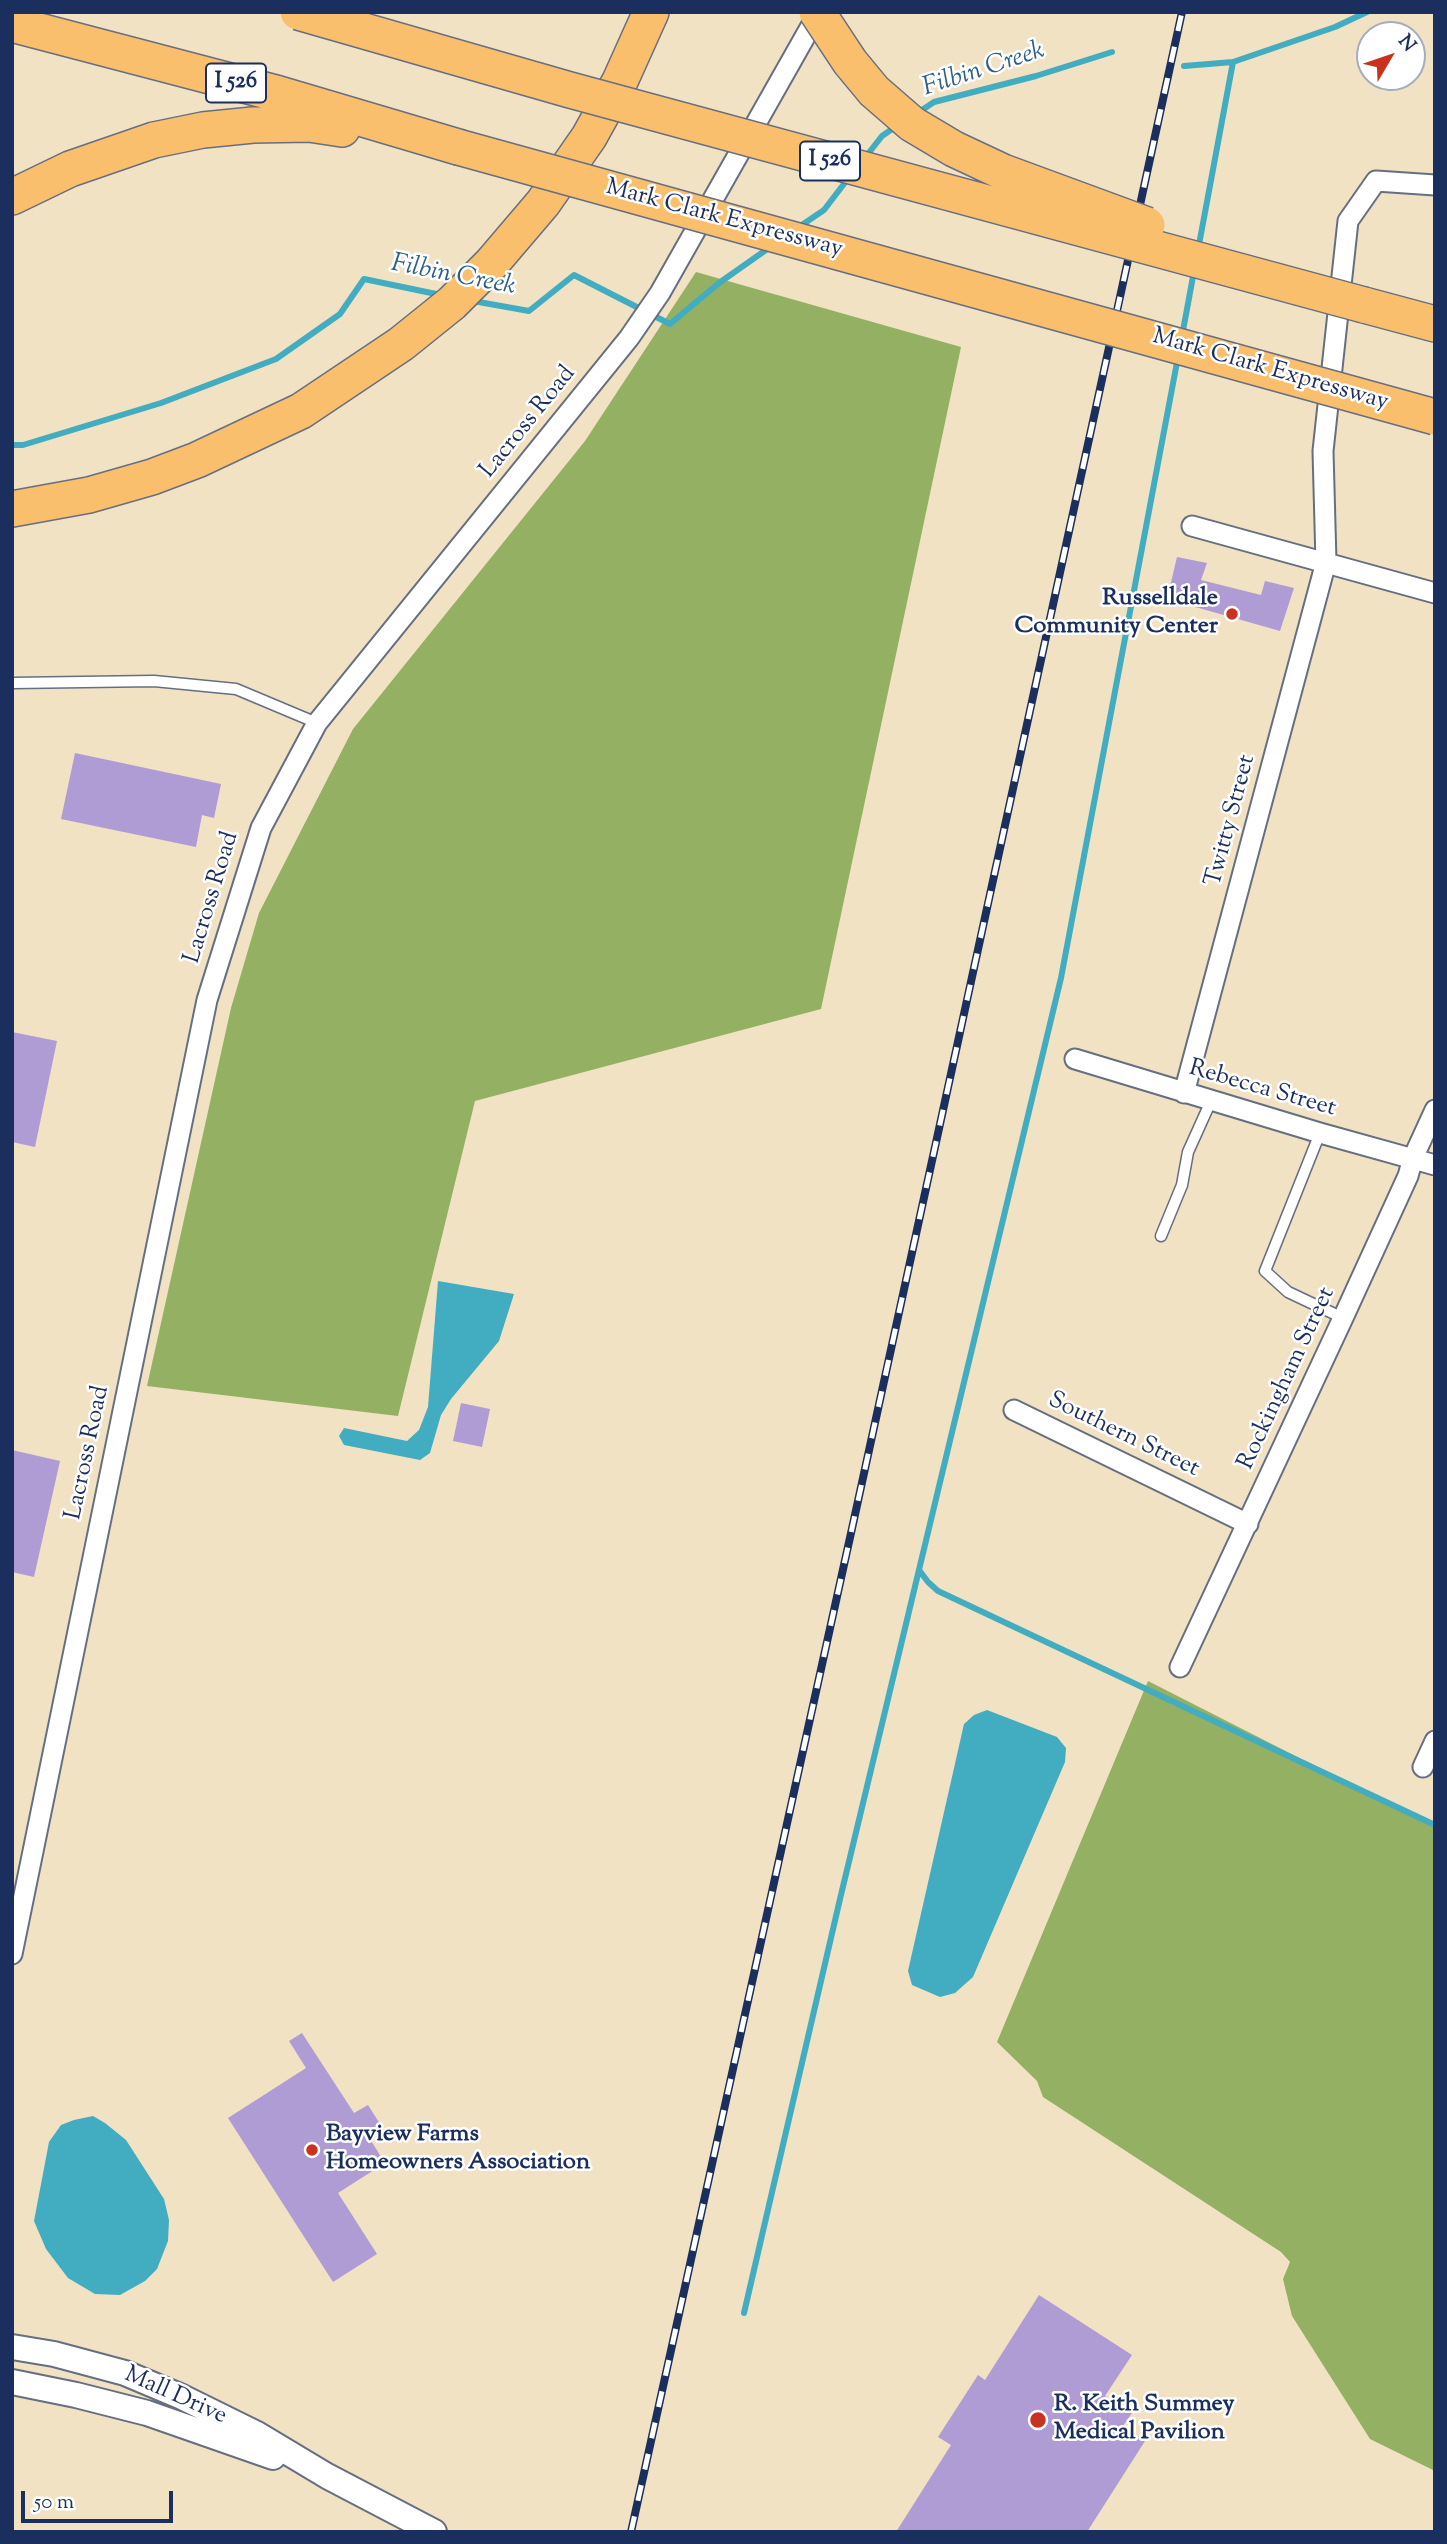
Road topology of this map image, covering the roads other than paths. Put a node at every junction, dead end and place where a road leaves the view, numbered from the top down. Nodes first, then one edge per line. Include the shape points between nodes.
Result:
1 (298, 12) edge
2 (651, 12) edge
3 (818, 12) edge
4 (12, 24) edge
5 (458, 147) junction
6 (1435, 185) edge
7 (12, 197) edge
8 (1364, 305) junction
9 (1435, 324) edge
10 (1435, 416) edge
11 (12, 509) edge
12 (1192, 526) dead end
13 (1326, 562) junction
14 (1435, 593) edge
15 (12, 683) edge
16 (317, 723) junction
17 (1075, 1059) dead end
18 (1184, 1093) junction
19 (1211, 1101) junction
20 (1435, 1110) edge
21 (1320, 1133) junction
22 (1413, 1158) junction
23 (1435, 1165) edge
24 (1161, 1236) dead end
25 (1343, 1318) junction
26 (1014, 1410) dead end
27 (1248, 1524) junction
28 (1180, 1667) dead end
29 (1435, 1741) edge
30 (1423, 1768) dead end
31 (12, 1954) edge
32 (12, 2347) edge
33 (12, 2382) edge
34 (327, 2476) junction
35 (433, 2532) edge

1 - 8 highway, I 526, bridge
2 - 11 highway, bridge via 589,137 543,203 452,303 401,344 302,411 197,460 89,495
3 - 8 highway, bridge via 873,91 912,124 954,149 1003,172
3 - 16 street, Lacross Road via 660,293 629,338
4 - 5 highway, Mark Clark Expressway / I 526 via 279,94
5 - 7 highway via 309,124 203,130 114,153
5 - 10 highway, Mark Clark Expressway / I 526, bridge
6 - 13 street, Twitty Street via 1376,181 1348,220 1323,451
8 - 9 highway, I 526
12 - 13 street
13 - 14 street
13 - 18 street, Twitty Street
15 - 16 lane via 154,681 236,689
16 - 31 street, Lacross Road via 261,828 207,1000
17 - 18 street, Rebecca Street
18 - 19 street, Rebecca Street
19 - 21 street, Rebecca Street
19 - 24 lane via 1188,1152 1182,1185
20 - 22 street, Rockingham Street
21 - 22 street, Rebecca Street
21 - 25 lane via 1265,1271 1288,1292
22 - 23 street, Rebecca Street
22 - 25 street, Rockingham Street
25 - 27 street, Rockingham Street
26 - 27 street, Southern Street
27 - 28 street, Rockingham Street
29 - 30 street
32 - 34 street, Mall Drive via 125,2373 257,2434
33 - 34 street, Mall Drive via 147,2413
34 - 35 street, Mall Drive

